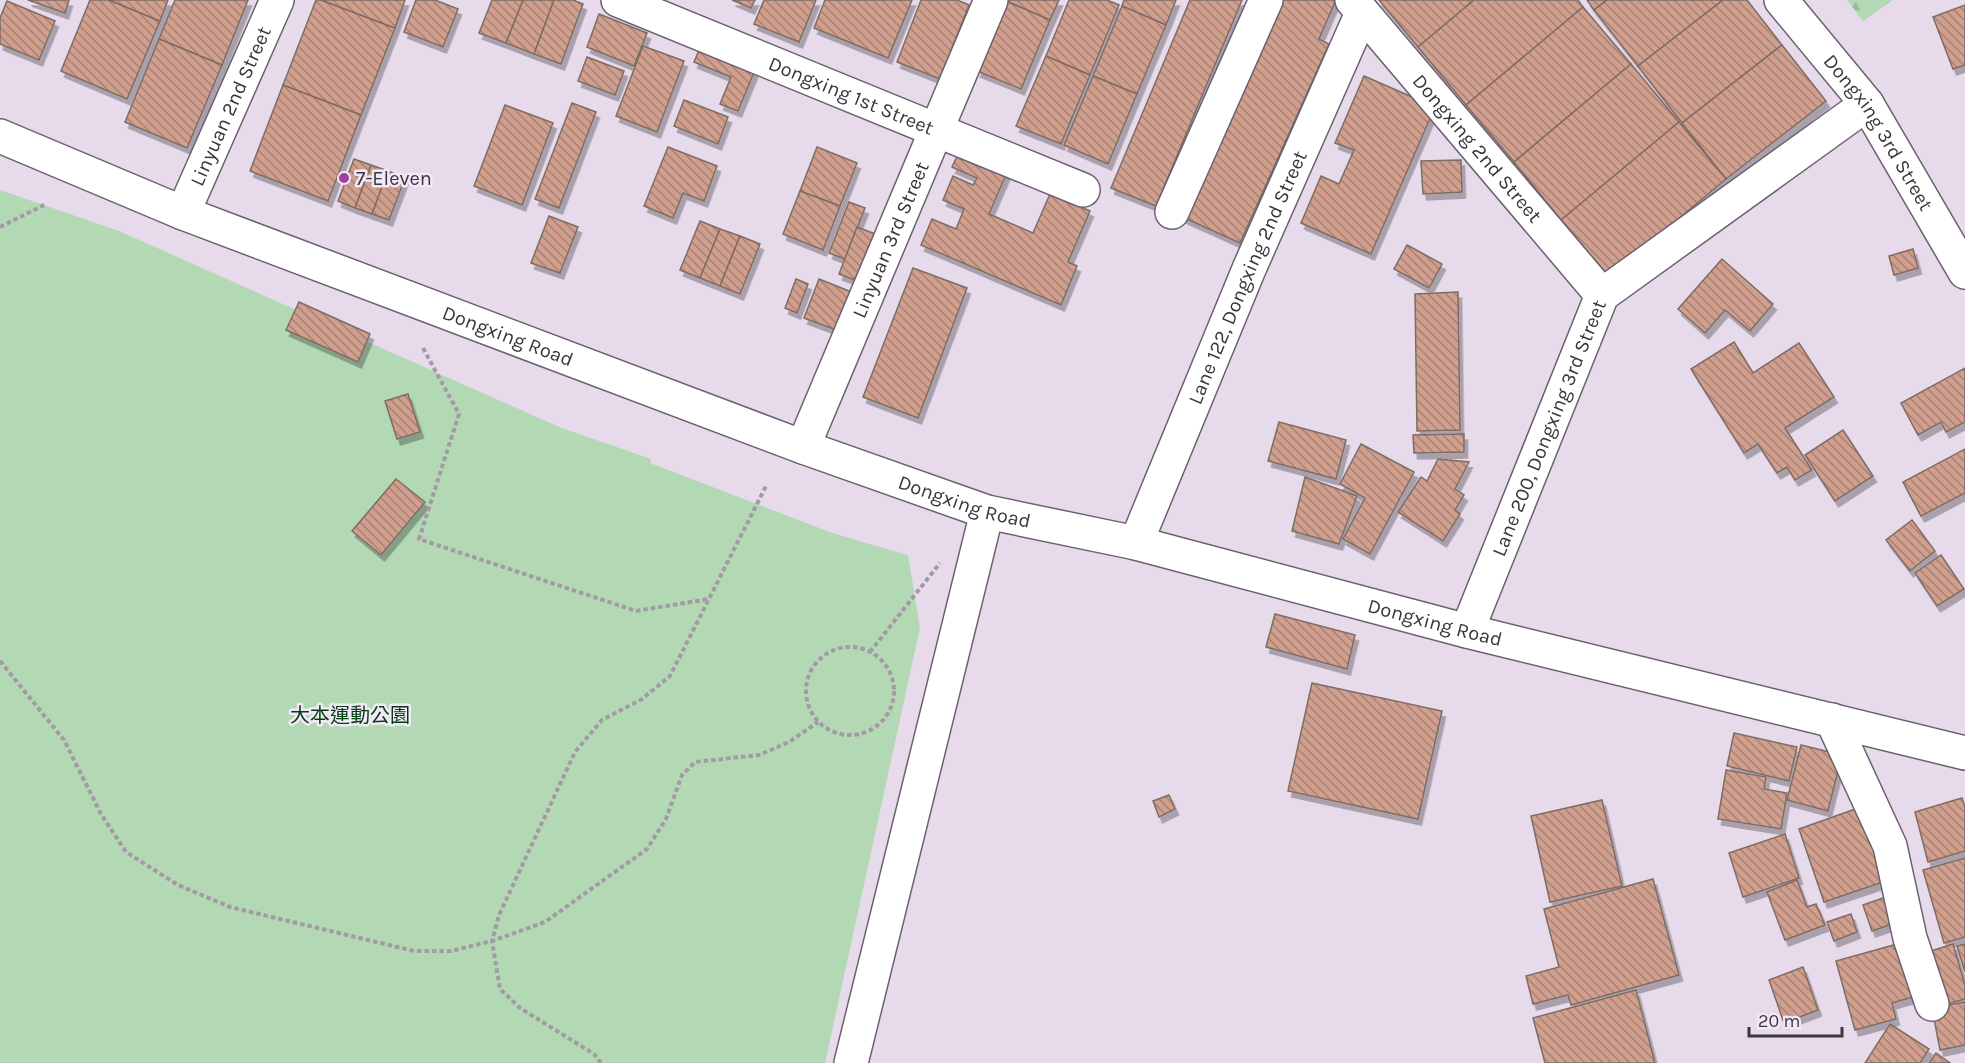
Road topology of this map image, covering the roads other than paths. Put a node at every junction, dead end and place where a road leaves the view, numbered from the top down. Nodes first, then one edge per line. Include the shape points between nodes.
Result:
1 (277, 0) edge
2 (991, 0) edge
3 (1266, 0) edge
4 (1781, 0) edge
5 (634, 3) edge
6 (1357, 7) edge
7 (1867, 104) junction
8 (935, 130) junction
9 (0, 136) edge
10 (1083, 190) dead end
11 (1172, 212) dead end
12 (183, 213) junction
13 (1965, 272) edge
14 (1602, 295) junction
15 (803, 447) junction
16 (987, 512) junction
17 (1136, 543) junction
18 (1467, 631) junction
19 (1832, 720) junction
20 (1965, 753) edge
21 (1932, 1004) dead end
22 (851, 1063) edge

1 - 12 street, Linyuan 2nd Street
2 - 8 street, Linyuan 3rd Street
3 - 11 street
4 - 7 street, Dongxing 3rd Street
5 - 8 street, Dongxing 1st Street
6 - 14 street, Dongxing 2nd Street
6 - 17 street, Lane 122, Dongxing 2nd Street
7 - 13 street, Dongxing 3rd Street
7 - 14 street, Lane 200, Dongxing 3rd Street
8 - 10 street, Dongxing 1st Street
8 - 15 street, Linyuan 3rd Street
9 - 12 street, Dongxing Road
12 - 15 street, Dongxing Road
14 - 18 street, Lane 200, Dongxing 3rd Street
15 - 16 street, Dongxing Road
16 - 17 street, Dongxing Road
16 - 22 street
17 - 18 street, Dongxing Road
18 - 19 street, Dongxing Road
19 - 20 street, Dongxing Road
19 - 21 street via 1890,846 1910,938

